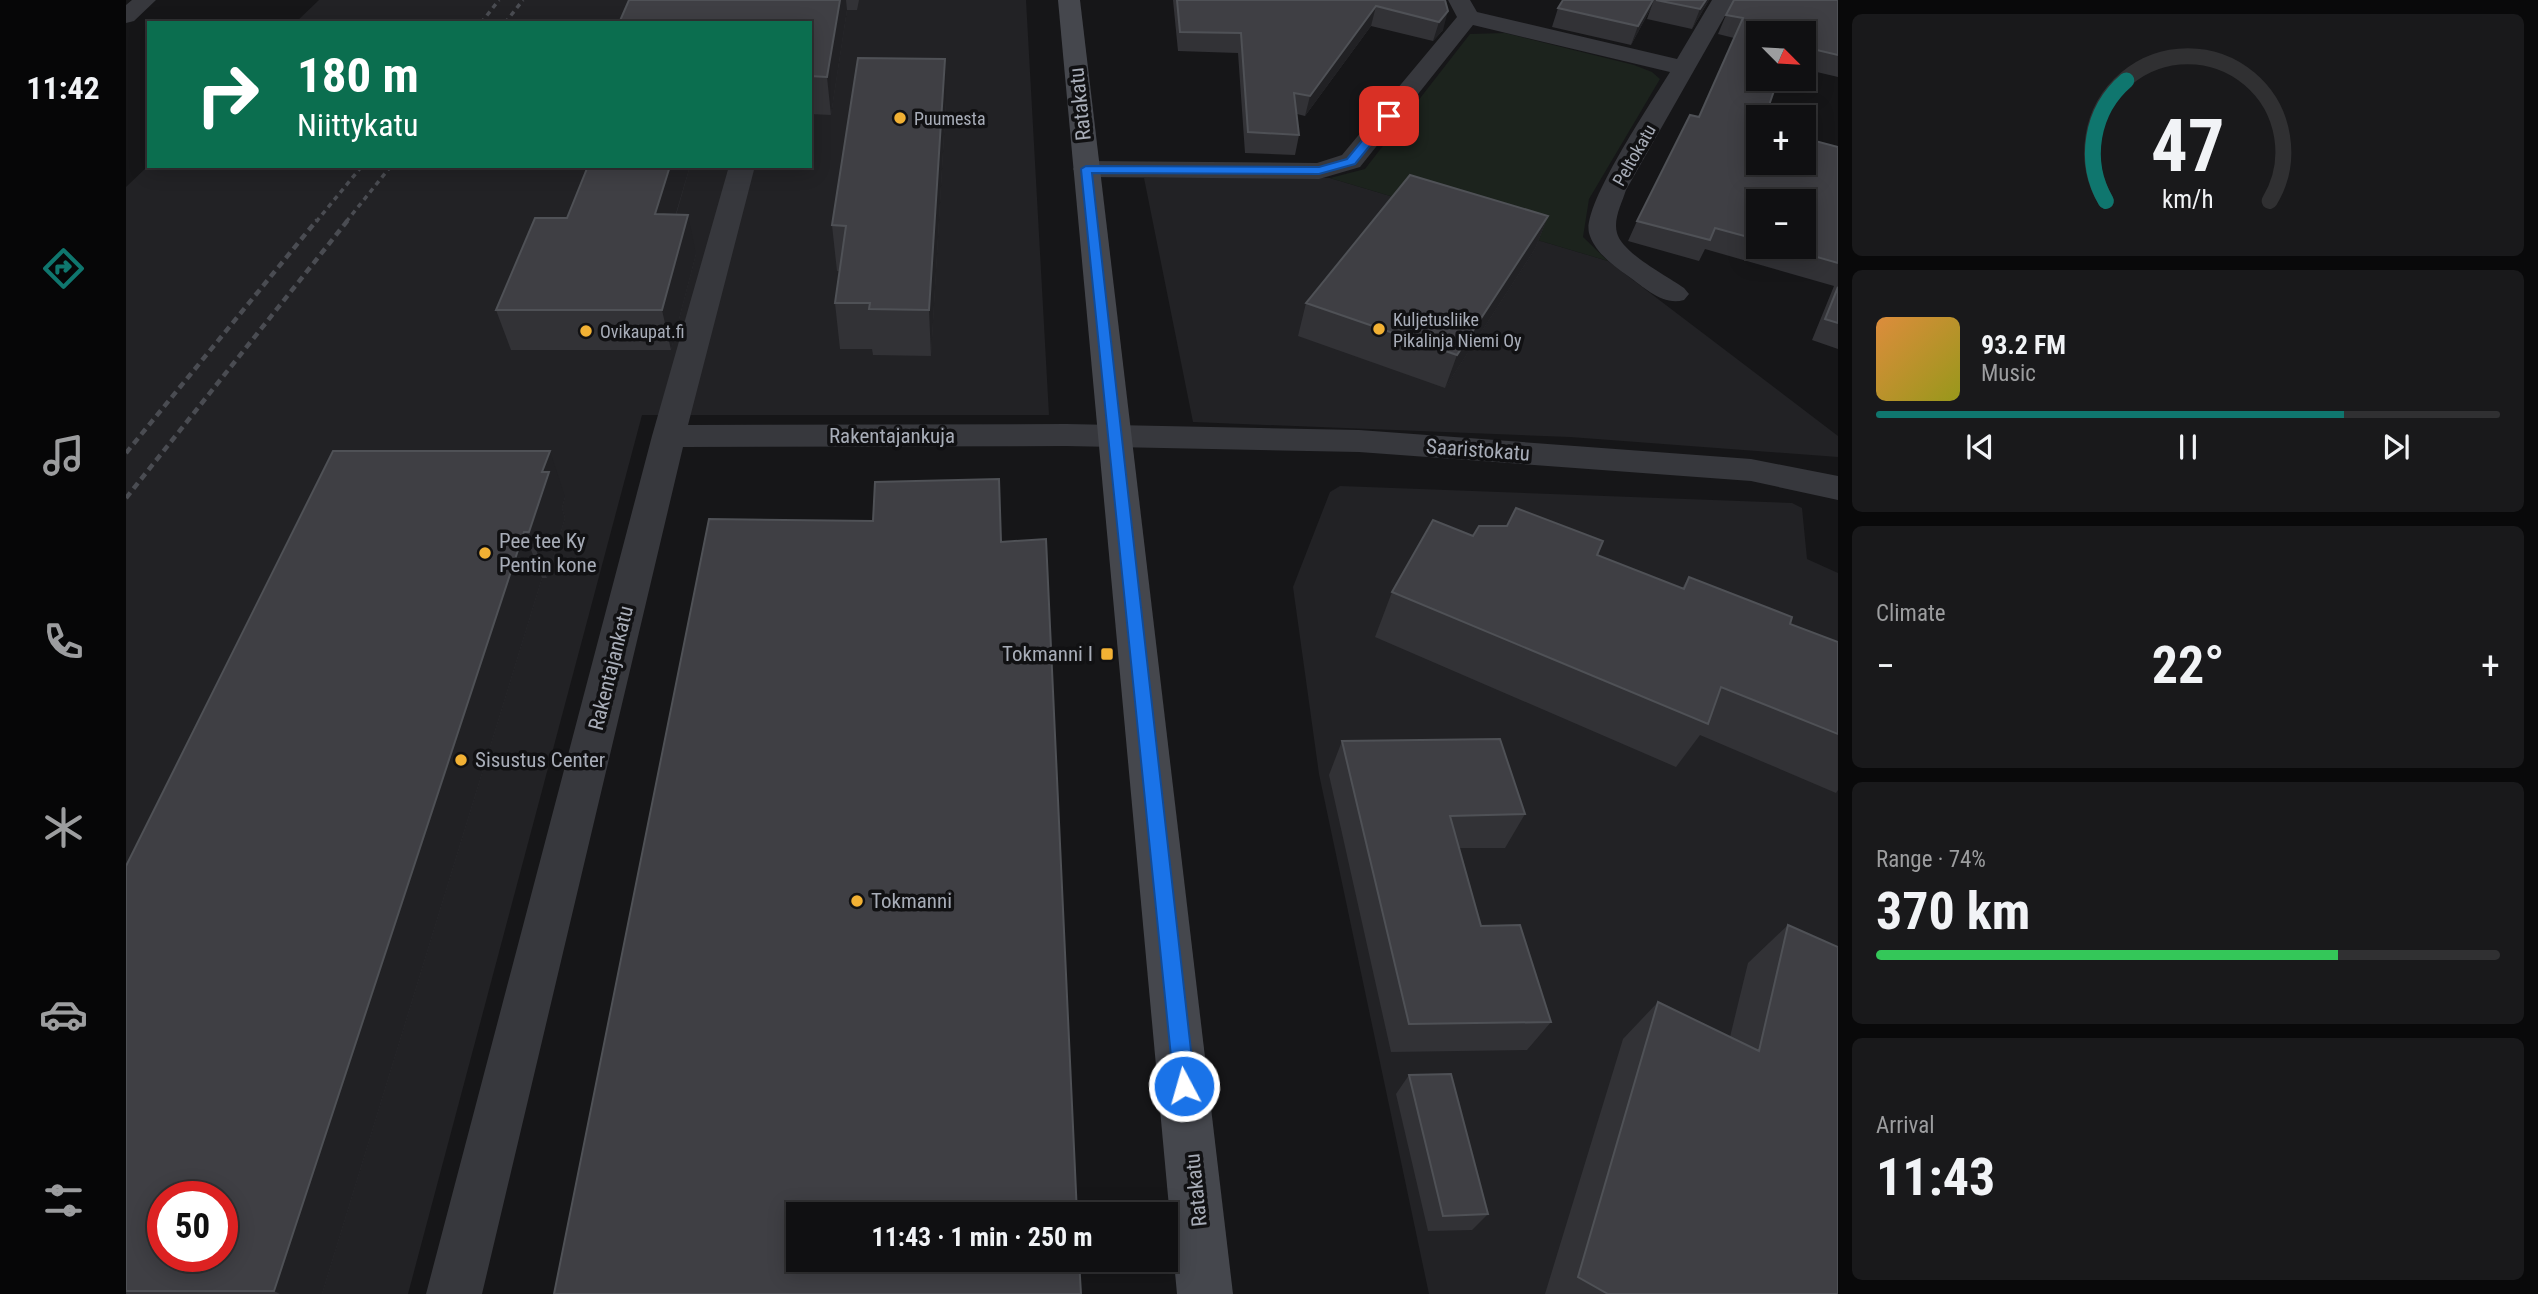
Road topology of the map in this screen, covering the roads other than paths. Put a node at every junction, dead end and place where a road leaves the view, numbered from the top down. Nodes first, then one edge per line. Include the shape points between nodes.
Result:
1 (145, 0) edge
2 (1069, 0) edge
3 (1723, 0) edge
4 (1463, 9) edge
5 (126, 16) edge
6 (1684, 68) junction
7 (741, 168) edge
8 (1086, 169) junction
9 (1674, 293) dead end
10 (669, 436) junction
11 (1115, 436) junction
12 (1838, 488) edge
13 (454, 1294) edge
14 (1205, 1294) edge

1 - 5 street
2 - 8 main road, Ratakatu
3 - 6 street, Peltokatu
4 - 6 street
4 - 8 street via 1359,153 1338,167 1319,171
6 - 9 street, Peltokatu via 1613,190 1603,233 1626,261
7 - 10 street, Rakentajankatu
8 - 11 main road, Ratakatu
10 - 11 street, Rakentajankuja
10 - 13 street, Rakentajankatu
11 - 12 street, Saaristokatu via 1359,441 1751,470
11 - 14 main road, Ratakatu

